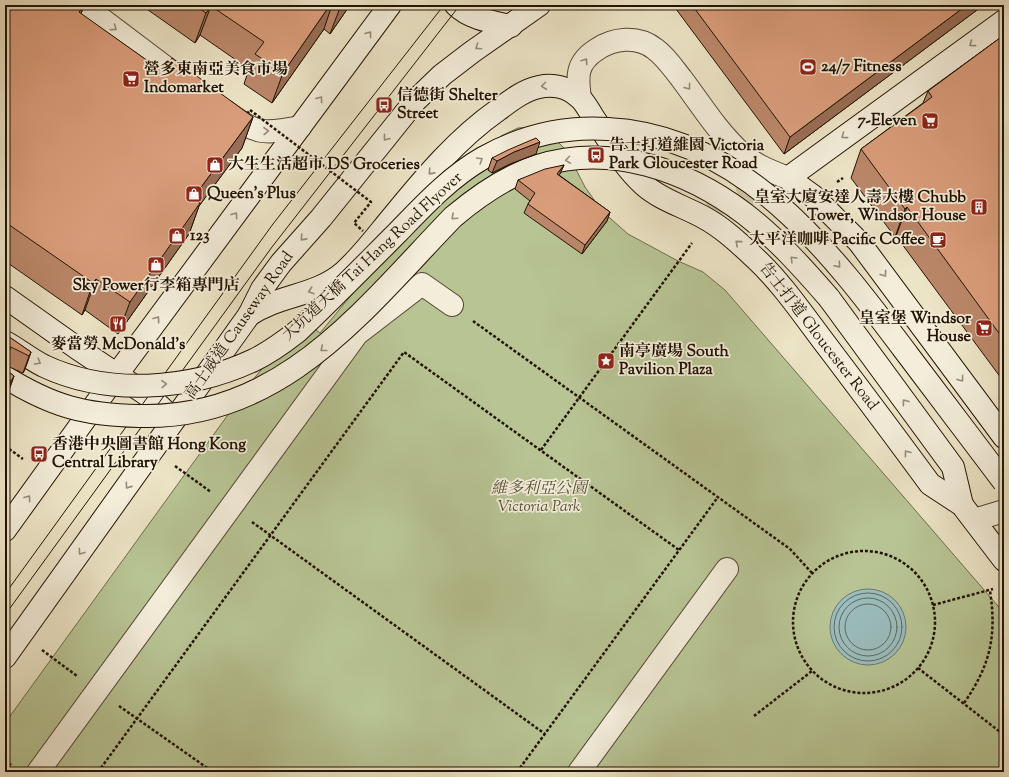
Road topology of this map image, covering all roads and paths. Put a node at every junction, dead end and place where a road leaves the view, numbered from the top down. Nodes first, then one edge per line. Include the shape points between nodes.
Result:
1 (83, 5) edge
2 (390, 5) edge
3 (456, 5) edge
4 (539, 5) edge
5 (1004, 21) edge
6 (511, 26) junction
7 (580, 98) junction
8 (243, 120) edge
9 (300, 127) junction
10 (788, 178) junction
11 (765, 189) tunnel mouth
12 (680, 206) junction
13 (707, 206) tunnel mouth
14 (364, 231) dead end
15 (692, 243) dead end
16 (5, 296) edge
17 (452, 305) joint
18 (249, 315) junction
19 (5, 342) edge
20 (118, 373) junction
21 (5, 377) edge
22 (579, 397) junction
23 (174, 420) junction
24 (1004, 437) edge
25 (541, 450) junction
26 (175, 466) dead end
27 (953, 467) joint
28 (1004, 482) edge
29 (718, 497) junction
30 (231, 507) junction
31 (1004, 510) edge
32 (968, 512) junction
33 (5, 530) edge
34 (271, 535) junction
35 (679, 550) junction
36 (1004, 560) edge
37 (727, 569) dead end
38 (812, 573) junction
39 (933, 605) junction
40 (42, 650) dead end
41 (5, 657) edge
42 (918, 668) junction
43 (812, 671) junction
44 (98, 690) junction
45 (964, 703) junction
46 (754, 716) dead end
47 (137, 719) junction
48 (545, 734) junction
49 (1004, 735) edge
50 (38, 772) edge
51 (98, 772) edge
52 (213, 772) edge
53 (517, 772) edge
54 (579, 772) edge

1 -> 9 main road via 244,126 263,132
9 -> 2 main road
3 - 6 main road via 474,16
4 - 6 main road, 高士威道 Causeway Road
5 -> 10 main road
6 -> 18 main road, 高士威道 Causeway Road via 466,56 415,101 321,218 280,263 262,289
7 -> 10 main road, 告士打道 Gloucester Road via 577,78 589,54 612,42 625,39 639,41 654,48 666,59 740,152 760,167
7 - 12 main road, 告士打道 Gloucester Road via 624,163 644,185 662,198
7 -> 18 main road, 告士打道 Gloucester Road via 567,89 550,85 537,87 515,97 483,120 451,150 343,273 313,292 274,301
8 - 14 path, bridge via 250,110 371,202 354,224
20 -> 9 main road
10 - 11 main road
10 -> 24 main road, 告士打道 Gloucester Road via 813,196 859,242
12 - 13 main road
32 -> 12 main road, 告士打道 Gloucester Road via 930,484 784,288 723,230
15 - 22 path
16 - 20 main road via 77,348
17 - 22 path
17 - 30 main road via 422,284 357,334
18 - 23 main road, 高士威道 Causeway Road
19 -> 28 main road, 大坑道天橋 Tai Hang Road Flyover, bridge via 43,366 79,378 110,384 175,383 226,371 277,347 298,331 442,188 481,159 528,138 559,130 624,129 676,141 699,151 747,180 794,218 865,297
20 - 23 main road via 149,396
33 -> 20 main road
27 -> 21 main road, 大坑道天橋 Tai Hang Road Flyover, bridge via 829,298 776,241 745,214 690,180 666,170 622,159 563,160 538,166 494,187 453,217 341,334 290,372 237,401 207,410 176,415 149,417 97,414 51,402
22 - 25 path
22 - 29 path
23 -> 41 main road, 高士威道 Causeway Road
25 - 34 path via 404,352
25 - 35 path
26 - 30 path
27 - 32 main road, 告士打道 Gloucester Road
29 - 35 path
29 - 38 path via 790,549
30 - 34 path
30 - 44 main road
31 - 32 main road
32 - 36 main road, 告士打道 Gloucester Road
34 - 47 path
34 - 48 path
35 - 48 path
37 - 54 main road
38 - 39 path via 829,560 850,552 871,551 892,557 910,568 924,585
38 - 43 path via 800,590 793,611 793,633 800,653
39 - 42 path via 934,627 929,648
39 - 45 path via 991,590 993,618 990,650 984,669
40 - 44 path
42 - 43 path via 903,681 885,689 866,692 846,690 828,683
42 - 45 path
43 - 46 path
44 - 47 path
44 - 50 main road
45 - 49 path
47 - 51 path
47 - 52 path
48 - 53 path

